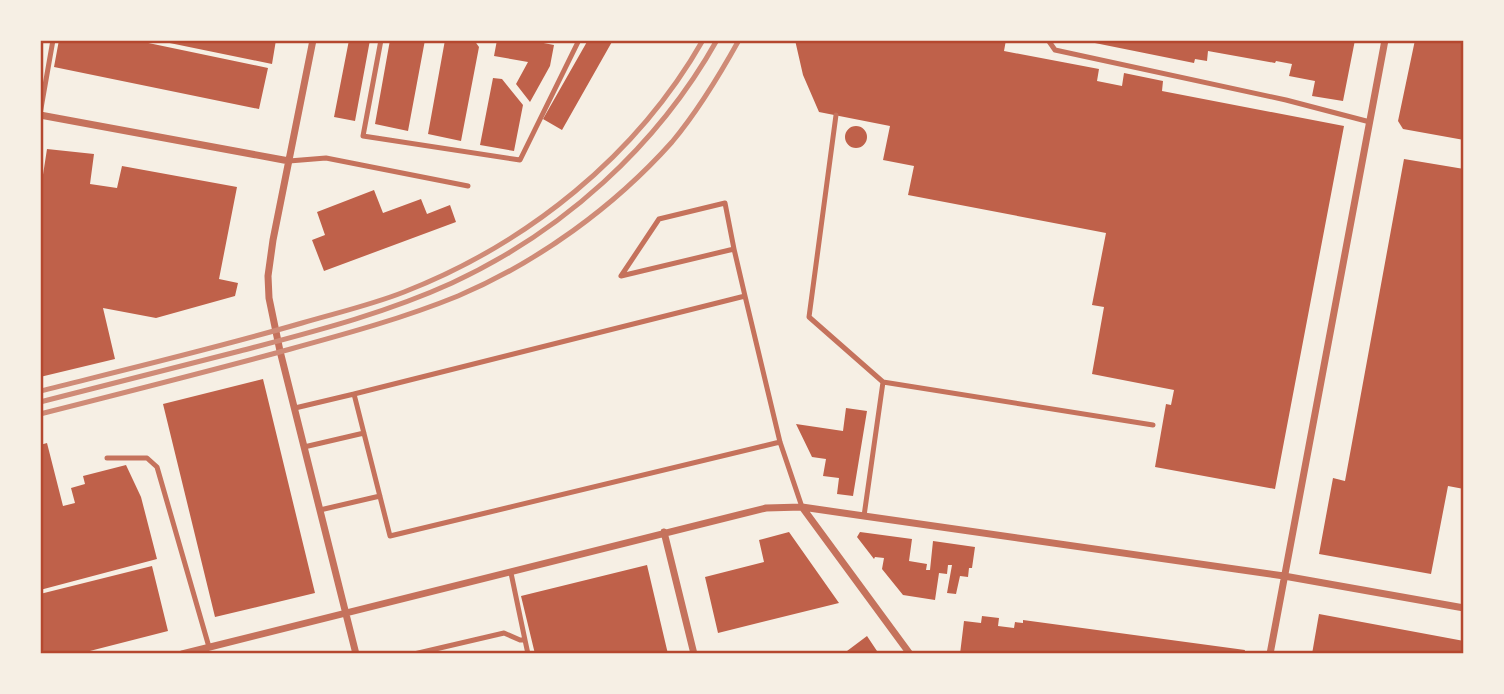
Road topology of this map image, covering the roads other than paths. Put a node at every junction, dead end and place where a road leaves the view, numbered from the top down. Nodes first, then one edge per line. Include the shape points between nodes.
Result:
1 (53, 40) edge
2 (313, 40) edge
3 (381, 40) edge
4 (579, 40) edge
5 (1048, 40) edge
6 (1385, 40) edge
7 (40, 115) edge
8 (835, 116) dead end
9 (1370, 122) junction
10 (289, 161) junction
11 (468, 186) dead end
12 (734, 249) junction
13 (745, 296) junction
14 (883, 382) junction
15 (354, 394) junction
16 (295, 408) junction
17 (1153, 425) dead end
18 (364, 433) junction
19 (780, 442) junction
20 (304, 447) junction
21 (107, 458) dead end
22 (380, 496) junction
23 (802, 507) junction
24 (320, 510) junction
25 (864, 516) junction
26 (664, 532) junction
27 (511, 573) junction
28 (1284, 576) junction
29 (1464, 608) edge
30 (346, 614) junction
31 (525, 640) junction
32 (209, 647) junction
33 (182, 654) edge
34 (356, 654) edge
35 (414, 654) edge
36 (528, 654) edge
37 (694, 654) edge
38 (910, 654) edge
39 (1270, 654) edge

1 - 7 lane
2 - 10 street
3 - 4 lane via 363,136 520,160
5 - 9 lane via 1055,50
6 - 9 street
7 - 10 street
8 - 14 lane via 809,317
9 - 28 street
10 - 11 lane via 326,158
10 - 16 street via 268,276 275,331
12 - 12 lane via 659,267 621,276 659,219 724,203
12 - 13 lane
13 - 15 lane
13 - 19 lane
14 - 17 lane
14 - 25 lane
15 - 16 lane
15 - 18 lane
16 - 20 street
18 - 20 lane
18 - 22 lane
19 - 22 lane via 390,536
19 - 23 lane
20 - 24 street
21 - 32 lane via 147,458 157,467
22 - 24 lane
23 - 25 street
23 - 26 street via 766,508
23 - 38 street
24 - 30 street
25 - 28 street
26 - 27 street
26 - 37 street
27 - 30 street
27 - 31 lane
28 - 29 street
28 - 39 street
30 - 32 street
30 - 34 street
31 - 35 lane via 504,633
31 - 36 lane
32 - 33 street

